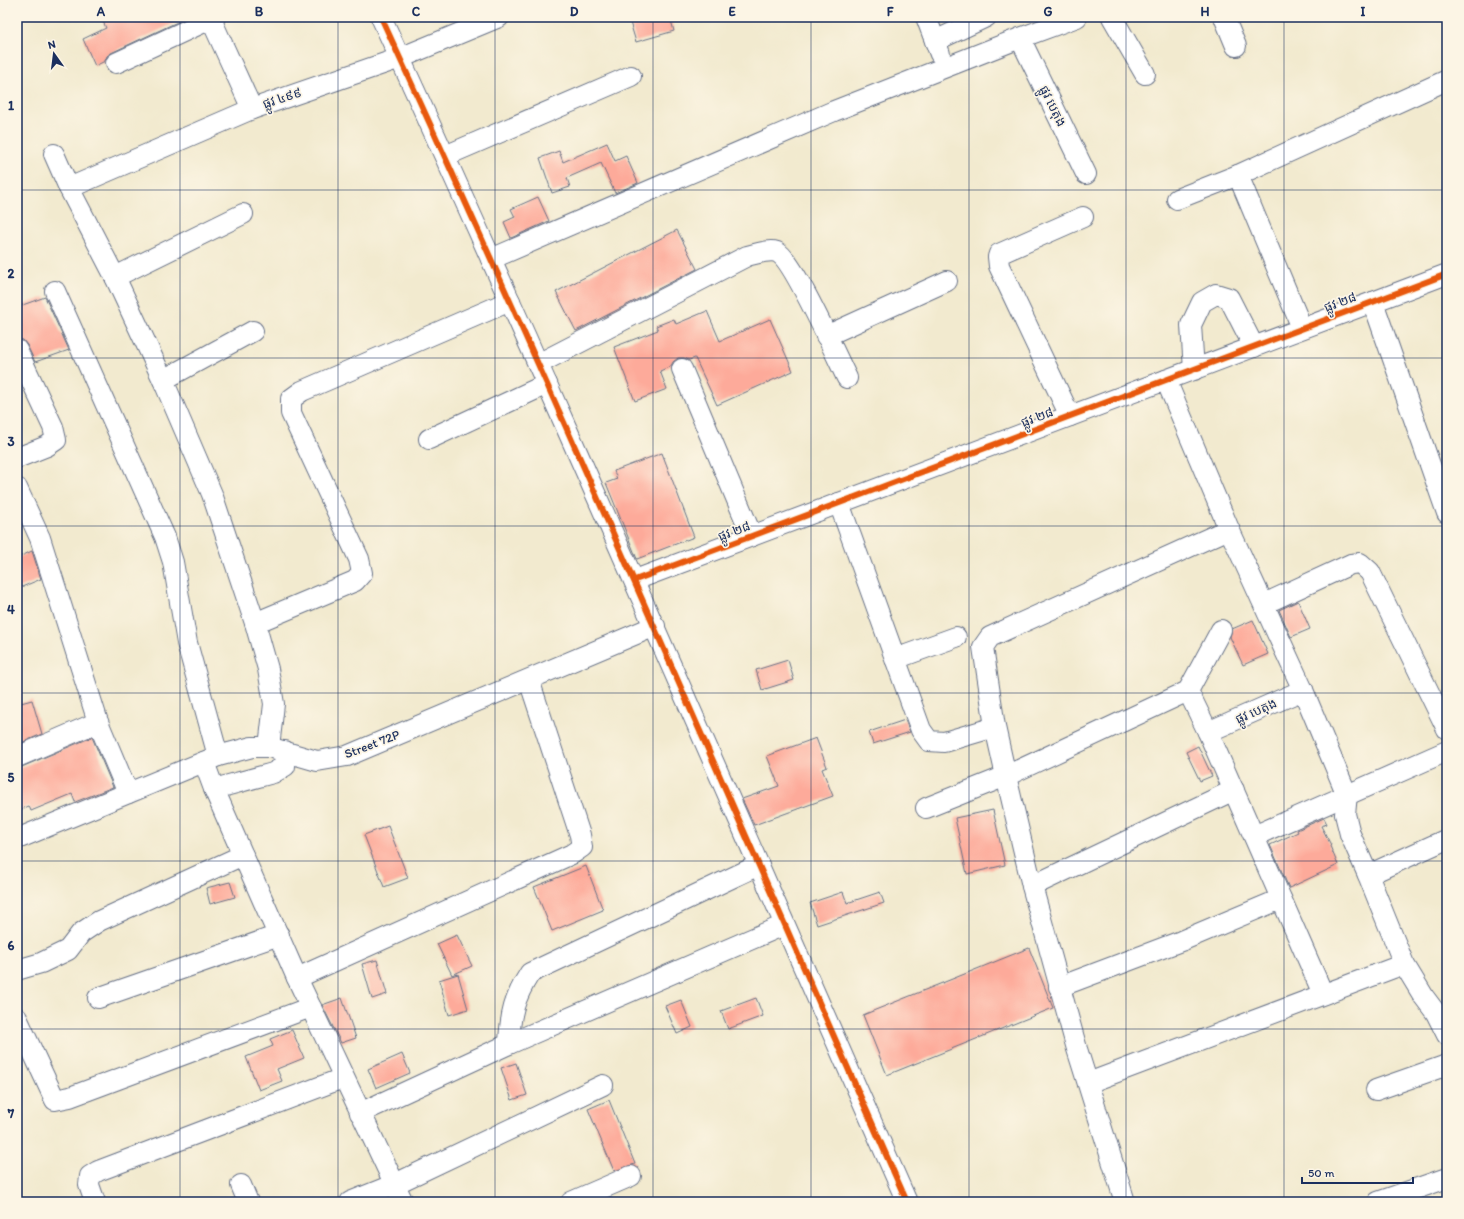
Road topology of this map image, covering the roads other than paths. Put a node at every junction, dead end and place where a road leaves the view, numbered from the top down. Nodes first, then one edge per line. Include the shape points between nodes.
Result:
1 (381, 17) edge
2 (499, 17) edge
3 (926, 17) edge
4 (986, 17) edge
5 (1077, 17) edge
6 (1112, 17) edge
7 (1224, 17) edge
8 (212, 18) edge
9 (1020, 38) junction
10 (935, 41) junction
11 (1236, 46) dead end
12 (400, 58) junction
13 (116, 63) dead end
14 (945, 67) junction
15 (1146, 74) dead end
16 (631, 76) dead end
17 (1447, 80) edge
18 (252, 109) junction
19 (54, 154) dead end
20 (445, 156) junction
21 (1086, 174) dead end
22 (1238, 175) junction
23 (69, 188) junction
24 (1177, 199) dead end
25 (243, 214) dead end
26 (1083, 217) dead end
27 (491, 259) junction
28 (1447, 274) edge
29 (115, 277) junction
30 (947, 281) dead end
31 (55, 290) dead end
32 (510, 301) junction
33 (1373, 302) junction
34 (1302, 328) junction
35 (253, 331) dead end
36 (826, 336) junction
37 (1254, 347) junction
38 (17, 350) edge
39 (538, 364) junction
40 (682, 369) dead end
41 (1194, 370) junction
42 (847, 378) dead end
43 (164, 380) junction
44 (1166, 380) junction
45 (547, 384) junction
46 (1070, 416) junction
47 (430, 439) dead end
48 (17, 458) edge
49 (17, 488) edge
50 (839, 503) junction
51 (1447, 513) edge
52 (1229, 529) junction
53 (752, 536) junction
54 (635, 580) junction
55 (1264, 604) junction
56 (255, 623) junction
57 (655, 626) junction
58 (1221, 630) dead end
59 (956, 636) dead end
60 (895, 659) junction
61 (529, 680) junction
62 (1303, 690) junction
63 (1188, 691) junction
64 (98, 722) junction
65 (995, 727) junction
66 (1447, 729) edge
67 (1208, 732) junction
68 (277, 749) junction
69 (1447, 751) edge
70 (17, 757) edge
71 (211, 759) junction
72 (1006, 776) junction
73 (214, 788) junction
74 (1234, 790) junction
75 (128, 793) junction
76 (1347, 795) junction
77 (926, 808) dead end
78 (1254, 836) junction
79 (17, 839) edge
80 (1447, 839) edge
81 (243, 855) junction
82 (759, 865) junction
83 (1368, 874) junction
84 (1032, 886) junction
85 (1281, 898) junction
86 (784, 925) junction
87 (279, 935) junction
88 (1404, 964) junction
89 (17, 970) edge
90 (297, 978) junction
91 (1059, 987) junction
92 (1323, 994) junction
93 (98, 998) dead end
94 (311, 1007) junction
95 (1442, 1011) edge
96 (17, 1018) edge
97 (1447, 1035) edge
98 (509, 1044) junction
99 (1447, 1065) edge
100 (343, 1078) junction
101 (1088, 1084) junction
102 (603, 1085) dead end
103 (1376, 1090) dead end
104 (360, 1113) junction
105 (631, 1176) dead end
106 (1447, 1178) edge
107 (399, 1193) edge
108 (95, 1202) edge
109 (350, 1202) edge
110 (571, 1202) edge
111 (907, 1202) edge
112 (1125, 1202) edge
113 (1378, 1202) edge

1 - 12 street
2 - 12 street, ផ្លូវ ៤៩៩
3 - 10 street
4 - 10 street
5 - 9 street
6 - 15 street
7 - 11 street
8 - 13 street
8 - 18 street
9 - 14 street
9 - 21 street, ផ្លូវ បេតុង
10 - 14 street
12 - 18 street, ផ្លូវ ៤៩៩
12 - 20 street
14 - 27 street via 812,120
16 - 20 street
17 - 22 street
18 - 23 street, ផ្លូវ ៤៩៩
19 - 23 street
20 - 27 street
22 - 24 street
22 - 34 street
23 - 29 street
25 - 29 street
26 - 46 street via 999,254 998,257 998,266
27 - 32 street
28 - 33 street, ផ្លូវ ២៨
29 - 43 street
30 - 36 street
31 - 71 street via 165,536 173,562
32 - 39 street
32 - 56 street via 302,391 291,399 291,413 359,559 362,573 355,581
33 - 34 street, ផ្លូវ ២៨
33 - 51 street
34 - 37 street, ផ្លូវ ២៨
35 - 43 street
36 - 39 street via 802,286 786,260 778,253 769,251 747,256
36 - 42 street
37 - 41 street, ផ្លូវ ២៨
37 - 41 street via 1229,298 1216,294 1202,302 1191,325
38 - 48 street via 53,427 56,440
39 - 45 street
40 - 53 street
41 - 44 street, ផ្លូវ ២៨
43 - 56 street via 212,494
44 - 46 street, ផ្លូវ ២៨
44 - 52 street
45 - 47 street
45 - 54 street
46 - 50 street, ផ្លូវ ២៨
49 - 64 street via 40,538
50 - 53 street, ផ្លូវ ២៨
50 - 60 street
52 - 55 street
52 - 65 street via 990,637 983,647
53 - 54 street, ផ្លូវ ២៨
54 - 57 street
55 - 62 street
55 - 66 street via 1351,564 1360,563 1370,572
56 - 68 street via 268,668
57 - 61 street, Street 72P
57 - 82 street
58 - 63 street
59 - 60 street
60 - 65 street via 920,730 929,741 944,742
61 - 68 street, Street 72P via 347,756 317,761
61 - 90 street via 582,847 572,854
62 - 67 street, ផ្លូវ បេតុង
62 - 76 street
63 - 67 street
63 - 72 street
64 - 70 street
64 - 75 street
65 - 72 street
67 - 74 street
68 - 71 street, Street 72P via 252,747
68 - 73 street via 285,766 281,769
69 - 76 street
71 - 73 street
71 - 75 street, Street 72P
72 - 77 street
72 - 84 street
73 - 81 street
74 - 78 street
74 - 84 street
75 - 79 street, Street 72P
76 - 78 street
76 - 83 street via 1344,814
78 - 85 street
80 - 83 street
81 - 87 street
81 - 89 street via 99,921 81,933 68,950 41,963
82 - 86 street
82 - 98 street via 530,973 514,1005
83 - 88 street
84 - 91 street
85 - 91 street via 1181,941
85 - 92 street
86 - 98 street
86 - 111 street
87 - 90 street
87 - 93 street
88 - 92 street
88 - 95 street via 1424,997
90 - 94 street
91 - 101 street
92 - 101 street
94 - 96 street via 70,1097 55,1100
94 - 100 street
95 - 97 street
98 - 104 street
99 - 103 street
100 - 104 street
100 - 108 street via 98,1171 90,1176 89,1185
101 - 112 street
102 - 107 street
104 - 107 street
105 - 110 street
106 - 113 street
107 - 109 street

